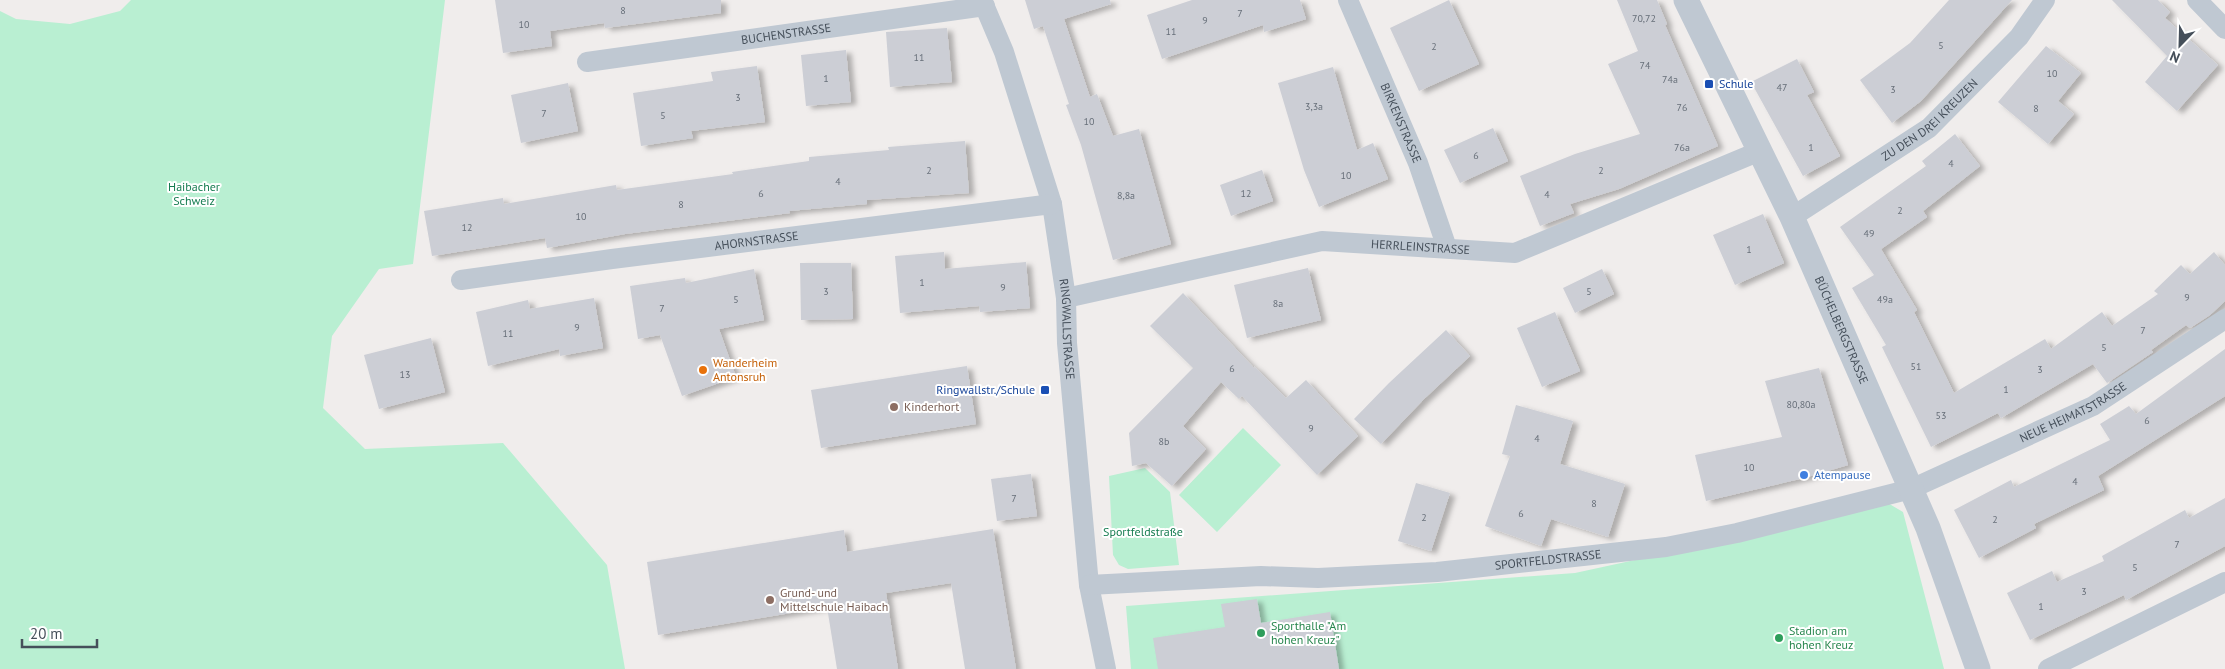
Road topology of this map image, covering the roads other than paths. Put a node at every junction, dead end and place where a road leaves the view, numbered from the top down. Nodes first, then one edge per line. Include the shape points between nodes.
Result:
1 (1348, 0) edge
2 (1686, 0) edge
3 (2045, 0) edge
4 (2197, 0) edge
5 (983, 3) edge
6 (2225, 29) edge
7 (587, 62) dead end
8 (1760, 151) junction
9 (1052, 204) junction
10 (1792, 217) junction
11 (1447, 248) junction
12 (461, 280) dead end
13 (1066, 298) junction
14 (2225, 319) edge
15 (1911, 489) junction
16 (2225, 582) edge
17 (1089, 585) junction
18 (1106, 669) edge
19 (1978, 669) edge
20 (2048, 669) edge

1 - 11 street, BIRKENSTRASSE via 1418,163
2 - 8 street, BÜCHELBERGSTRASSE
3 - 10 street, ZU DEN DREI KREUZEN via 2019,37 1928,128
4 - 6 street
5 - 7 street, BUCHENSTRASSE
5 - 9 street, RINGWALLSTRASSE via 1004,52
8 - 10 street, BÜCHELBERGSTRASSE
8 - 11 street, HERRLEINSTRASSE via 1515,253
9 - 12 street, AHORNSTRASSE
9 - 13 street, RINGWALLSTRASSE
10 - 15 street, BÜCHELBERGSTRASSE
11 - 13 street, HERRLEINSTRASSE via 1322,241
13 - 17 street, RINGWALLSTRASSE
14 - 15 street, NEUE HEIMATSTRASSE via 2093,406
15 - 17 street, SPORTFELDSTRASSE via 1737,533 1666,547 1437,572 1318,578 1261,576
15 - 19 street, BÜCHELBERGSTRASSE
16 - 20 street
17 - 18 street, RINGWALLSTRASSE

